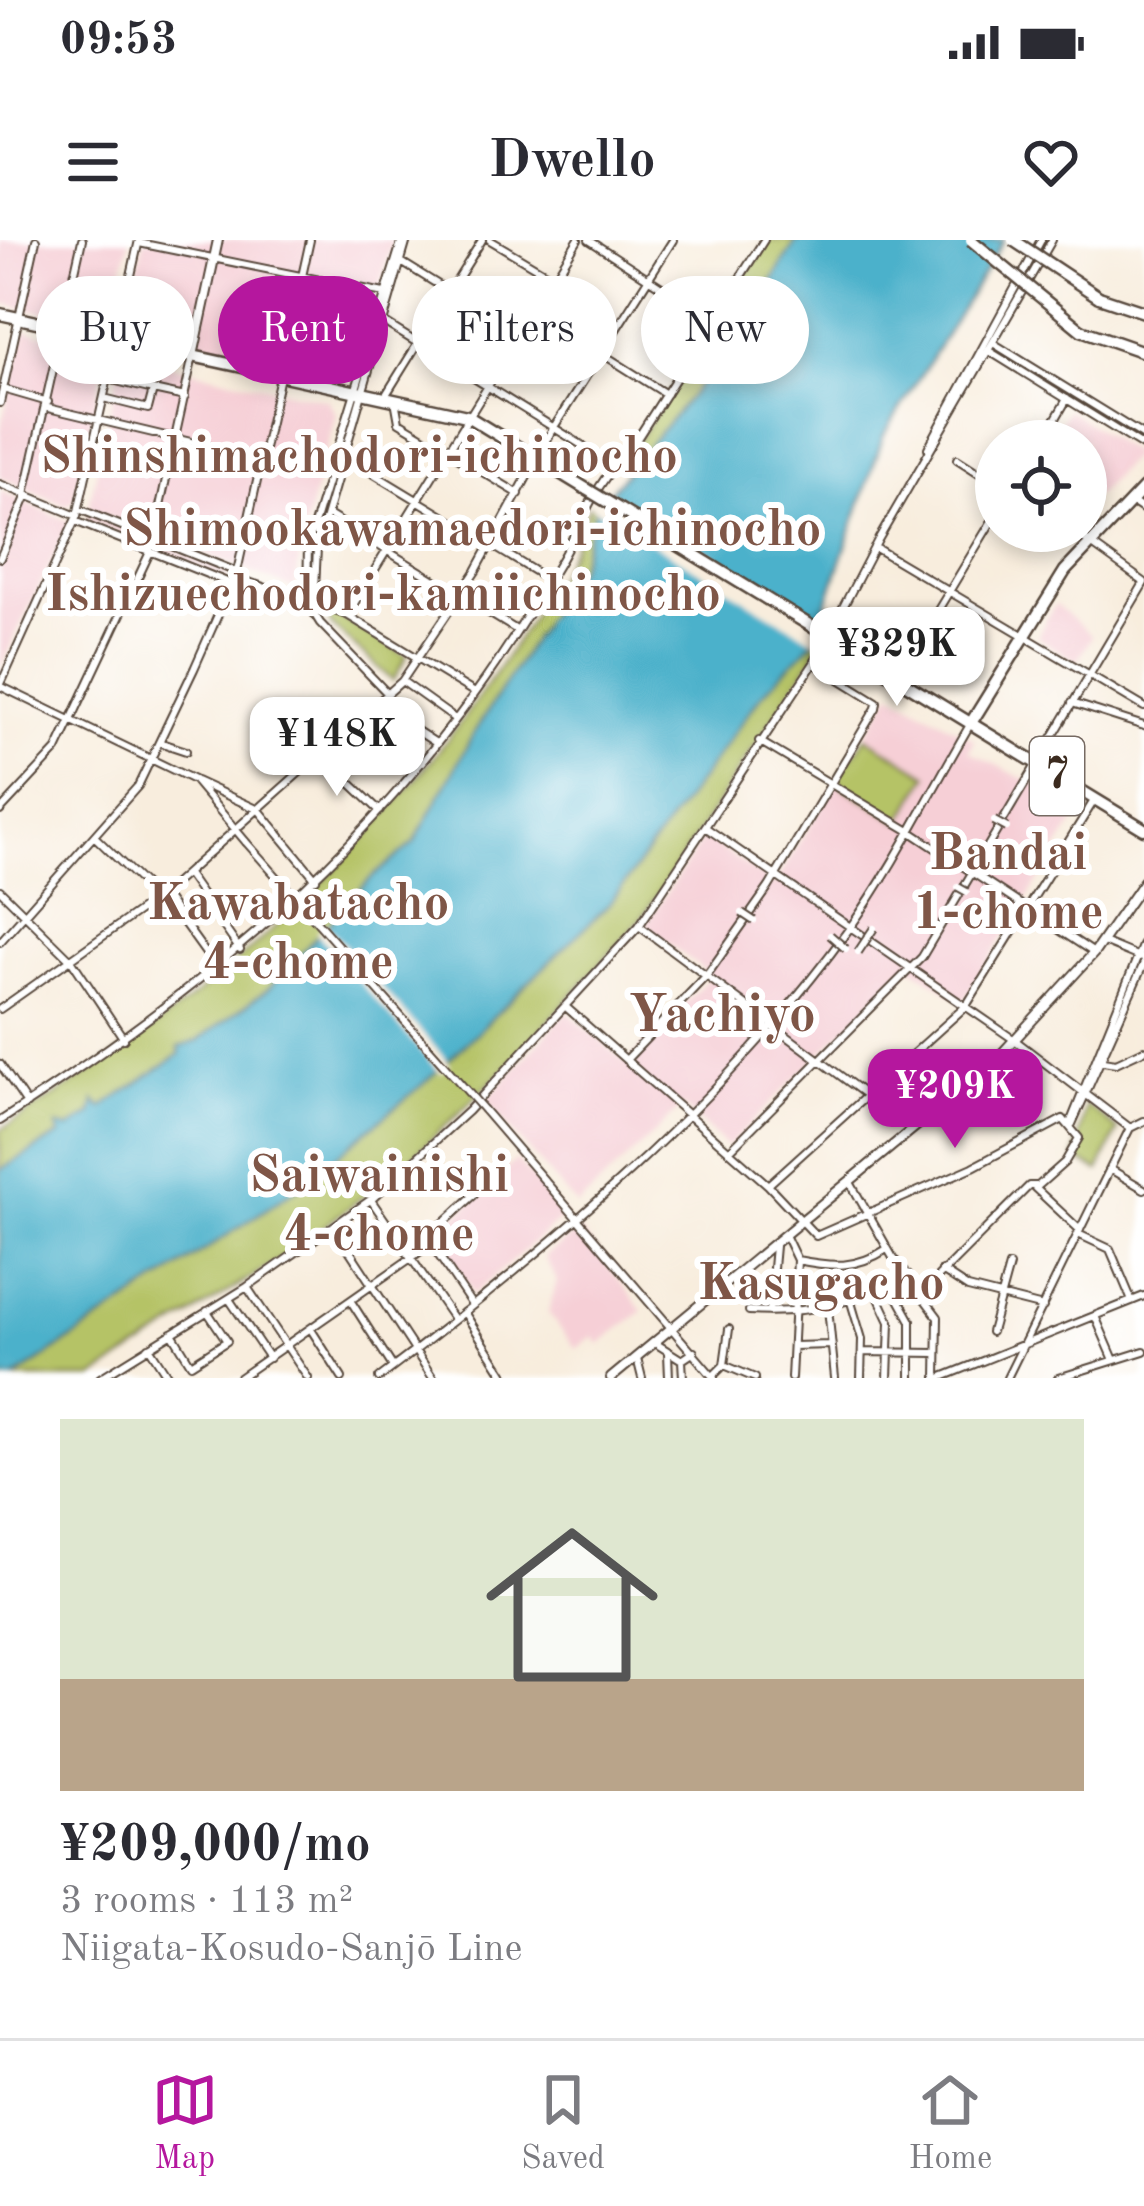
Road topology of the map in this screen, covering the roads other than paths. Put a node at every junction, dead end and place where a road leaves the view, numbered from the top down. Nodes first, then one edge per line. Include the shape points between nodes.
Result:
1 (36, 240) edge
2 (82, 240) edge
3 (218, 240) edge
4 (310, 240) edge
5 (405, 240) edge
6 (578, 240) edge
7 (589, 240) edge
8 (673, 240) edge
9 (764, 240) edge
10 (970, 240) edge
11 (1013, 240) edge
12 (1040, 240) edge
13 (1052, 240) edge
14 (482, 241) edge
15 (139, 242) edge
16 (214, 259) junction
17 (403, 263) junction
18 (74, 276) edge
19 (131, 276) edge
20 (297, 276) edge
21 (302, 276) edge
22 (426, 276) edge
23 (457, 276) edge
24 (543, 276) edge
25 (555, 276) edge
26 (647, 276) edge
27 (651, 276) edge
28 (742, 276) edge
29 (388, 283) edge
30 (641, 292) edge
31 (1144, 312) edge
32 (388, 313) edge
33 (0, 314) edge
34 (19, 318) junction
35 (36, 322) edge
36 (618, 326) edge
37 (984, 342) junction
38 (991, 347) junction
39 (194, 351) edge
40 (1144, 352) edge
41 (412, 353) edge
42 (617, 363) edge
43 (52, 384) edge
44 (107, 384) edge
45 (128, 384) edge
46 (188, 384) edge
47 (279, 384) edge
48 (318, 384) edge
49 (361, 384) edge
50 (362, 384) edge
51 (483, 384) edge
52 (581, 384) edge
53 (673, 384) edge
54 (486, 386) junction
55 (153, 390) junction
56 (359, 393) junction
57 (666, 394) junction
58 (1, 396) edge
59 (185, 397) junction
60 (104, 398) junction
61 (390, 399) junction
62 (1067, 399) junction
63 (48, 405) junction
64 (467, 416) junction
65 (98, 420) junction
66 (1055, 420) edge
67 (554, 427) junction
68 (1144, 436) edge
69 (176, 438) junction
70 (1144, 447) edge
71 (447, 450) junction
72 (345, 457) junction
73 (536, 458) junction
74 (957, 459) dead end
75 (262, 460) junction
76 (922, 463) junction
77 (614, 465) junction
78 (975, 471) edge
79 (328, 475) junction
80 (0, 484) edge
81 (1144, 488) edge
82 (519, 494) junction
83 (26, 495) junction
84 (416, 500) junction
85 (1132, 502) junction
86 (1144, 510) edge
87 (322, 512) junction
88 (77, 515) junction
89 (1107, 526) edge
90 (152, 539) junction
91 (492, 545) junction
92 (975, 546) edge
93 (874, 547) junction
94 (386, 550) junction
95 (150, 552) junction
96 (1083, 552) edge
97 (1101, 552) edge
98 (0, 558) edge
99 (234, 578) junction
100 (548, 580) junction
101 (1144, 582) edge
102 (946, 590) junction
103 (460, 596) junction
104 (308, 602) junction
105 (346, 615) junction
106 (516, 630) junction
107 (1023, 635) junction
108 (912, 652) dead end
109 (420, 656) junction
110 (814, 663) junction
111 (1088, 674) junction
112 (402, 681) junction
113 (0, 686) edge
114 (475, 693) junction
115 (388, 694) junction
116 (1072, 703) junction
117 (377, 705) junction
118 (1144, 707) edge
119 (73, 719) junction
120 (455, 719) junction
121 (971, 724) junction
122 (1144, 725) edge
123 (759, 741) junction
124 (160, 742) junction
125 (436, 743) junction
126 (186, 751) dead end
127 (322, 756) junction
128 (154, 757) junction
129 (1036, 763) junction
130 (194, 780) junction
131 (828, 784) junction
132 (1095, 799) junction
133 (260, 810) junction
134 (0, 811) edge
135 (380, 811) junction
136 (994, 820) dead end
137 (705, 827) junction
138 (1007, 828) dead end
139 (1144, 829) edge
140 (908, 830) junction
141 (237, 831) junction
142 (94, 836) junction
143 (962, 859) dead end
144 (957, 867) dead end
145 (970, 873) junction
146 (186, 874) junction
147 (774, 874) junction
148 (316, 879) junction
149 (1144, 881) edge
150 (958, 887) dead end
151 (0, 890) edge
152 (967, 892) dead end
153 (161, 896) junction
154 (1029, 910) junction
155 (742, 913) dead end
156 (26, 914) junction
157 (754, 921) dead end
158 (639, 926) junction
159 (851, 927) junction
160 (874, 928) dead end
161 (830, 935) dead end
162 (1144, 941) edge
163 (0, 942) edge
164 (1103, 942) junction
165 (846, 949) dead end
166 (240, 950) junction
167 (858, 952) dead end
168 (1094, 953) junction
169 (1142, 960) edge
170 (72, 961) junction
171 (911, 968) junction
172 (217, 969) junction
173 (707, 975) junction
174 (1136, 983) edge
175 (967, 1006) junction
176 (567, 1008) junction
177 (0, 1009) edge
178 (773, 1024) junction
179 (124, 1040) junction
180 (1016, 1041) junction
181 (1144, 1050) edge
182 (626, 1060) junction
183 (1103, 1060) junction
184 (822, 1061) junction
185 (0, 1064) edge
186 (1085, 1094) junction
187 (869, 1096) junction
188 (27, 1104) junction
189 (686, 1113) junction
190 (0, 1121) edge
191 (1144, 1121) edge
192 (1070, 1126) junction
193 (1130, 1128) junction
194 (915, 1132) junction
195 (729, 1151) junction
196 (1110, 1169) junction
197 (851, 1184) junction
198 (768, 1185) junction
199 (1032, 1186) junction
200 (1143, 1187) edge
201 (474, 1195) dead end
202 (371, 1199) junction
203 (872, 1213) junction
204 (577, 1216) junction
205 (805, 1222) junction
206 (334, 1227) junction
207 (1079, 1232) junction
208 (786, 1237) junction
209 (430, 1244) junction
210 (775, 1246) junction
211 (887, 1249) junction
212 (412, 1259) junction
213 (797, 1260) junction
214 (1009, 1266) dead end
215 (942, 1271) junction
216 (908, 1275) junction
217 (891, 1284) junction
218 (247, 1287) junction
219 (374, 1287) junction
220 (876, 1292) junction
221 (921, 1294) junction
222 (1001, 1295) junction
223 (1144, 1296) edge
224 (229, 1299) junction
225 (1132, 1301) junction
226 (851, 1302) junction
227 (352, 1303) junction
228 (473, 1305) junction
229 (1043, 1307) junction
230 (828, 1308) junction
231 (749, 1310) dead end
232 (207, 1311) junction
233 (464, 1312) junction
234 (770, 1312) junction
235 (794, 1313) junction
236 (1096, 1316) junction
237 (1039, 1317) junction
238 (454, 1320) junction
239 (675, 1327) junction
240 (729, 1329) dead end
241 (311, 1331) junction
242 (992, 1331) dead end
243 (172, 1333) junction
244 (1050, 1335) junction
245 (655, 1343) junction
246 (793, 1346) junction
247 (832, 1346) junction
248 (1023, 1346) junction
249 (149, 1347) junction
250 (287, 1347) junction
251 (415, 1350) junction
252 (1144, 1351) edge
253 (694, 1352) junction
254 (862, 1352) junction
255 (889, 1352) junction
256 (911, 1352) junction
257 (668, 1353) junction
258 (938, 1353) junction
259 (269, 1358) junction
260 (637, 1358) junction
261 (682, 1360) junction
262 (1114, 1360) junction
263 (724, 1364) junction
264 (393, 1367) junction
265 (613, 1377) edge
266 (713, 1377) edge
267 (100, 1378) edge
268 (169, 1378) edge
269 (239, 1378) edge
270 (308, 1378) edge
271 (342, 1378) edge
272 (379, 1378) edge
273 (433, 1378) edge
274 (505, 1378) edge
275 (642, 1378) edge
276 (669, 1378) edge
277 (683, 1378) edge
278 (755, 1378) edge
279 (791, 1378) edge
280 (835, 1378) edge
281 (861, 1378) edge
282 (888, 1378) edge
283 (910, 1378) edge
284 (939, 1378) edge
285 (1007, 1378) edge
286 (1058, 1378) edge

1 - 34 street
2 - 18 street
3 - 16 main road
4 - 21 street
5 - 17 street
5 - 29 street
6 - 25 street
7 - 26 street
8 - 27 street
9 - 28 street
10 - 40 highway, bridge via 1081,331
11 - 31 highway, bridge via 1099,297
12 - 37 street
13 - 38 street
14 - 23 street
14 - 24 street
15 - 16 street
15 - 19 street
16 - 20 street
16 - 39 main road
17 - 22 street
17 - 32 street
30 - 36 street
33 - 34 highway
34 - 35 highway
34 - 58 street
37 - 38 street
37 - 76 street
38 - 62 street
38 - 68 street
38 - 76 street
41 - 61 street
42 - 57 street
43 - 63 street
44 - 60 street
45 - 55 street
46 - 59 street
47 - 75 street
48 - 56 highway, 7
49 - 56 street
50 - 56 street
51 - 54 street
52 - 67 street
53 - 57 street
54 - 64 street
54 - 67 street
55 - 59 street
55 - 60 street via 148,409
56 - 61 highway, 7
56 - 72 street
56 - 79 street
57 - 77 street
58 - 63 street
59 - 69 street
60 - 65 street
61 - 64 highway, 7
61 - 71 street via 399,422
62 - 66 street
62 - 70 street
63 - 65 street
63 - 83 street
64 - 71 street
64 - 73 highway, 7
65 - 69 street
65 - 88 street
67 - 73 street
67 - 77 street
69 - 75 street
69 - 90 street
71 - 82 street
71 - 84 street
72 - 84 street
72 - 87 street
73 - 82 street
73 - 121 highway, 7, bridge
74 - 78 street
75 - 79 street
75 - 99 street
76 - 93 street
77 - 100 street
79 - 87 street
80 - 83 street
81 - 85 highway
82 - 91 street
83 - 88 street
83 - 98 street
84 - 91 street
84 - 94 street
85 - 86 street
85 - 89 highway
87 - 94 street
87 - 104 street via 306,561
88 - 90 street
88 - 95 street
88 - 113 street
90 - 95 street
90 - 99 street
91 - 100 street
91 - 103 street
92 - 102 street
93 - 102 street
93 - 110 street
94 - 103 street
94 - 105 street
95 - 99 street
95 - 119 street
96 - 107 highway
97 - 101 street
99 - 104 street
99 - 124 street
100 - 106 street
101 - 111 street
102 - 107 street
102 - 108 street
103 - 106 street
103 - 109 street
104 - 105 street
104 - 115 street
105 - 109 street
106 - 114 street
107 - 111 street
107 - 121 highway
109 - 112 street
109 - 114 street
110 - 123 street
110 - 131 street via 877,702
111 - 116 street
111 - 118 street
112 - 115 street
112 - 120 street
113 - 119 street
114 - 120 street
115 - 117 street
116 - 122 street
116 - 129 street
117 - 125 street
117 - 127 street
119 - 128 street
119 - 134 street via 57,750
120 - 125 street
121 - 129 highway, 7
121 - 140 street
123 - 131 street
123 - 137 street
124 - 126 street
124 - 128 street
125 - 135 street
127 - 133 street
127 - 135 street
128 - 130 street
128 - 142 street
129 - 132 highway, 7
129 - 145 street
130 - 133 street
130 - 141 street
131 - 140 street
131 - 147 street
132 - 139 highway, 7
132 - 154 street
133 - 141 street
133 - 148 street
135 - 148 street
136 - 138 street, bridge
137 - 147 street
137 - 158 street
140 - 145 street
140 - 159 street
141 - 146 street
141 - 204 street, bridge
142 - 153 street
142 - 156 street
143 - 144 street, bridge
145 - 154 street
145 - 171 street
146 - 153 street
146 - 166 street
147 - 159 street
147 - 173 street
148 - 166 street
149 - 164 main road
150 - 152 street, bridge
151 - 156 street
153 - 170 street
153 - 172 street
154 - 168 street
154 - 175 street
155 - 157 street, bridge
156 - 163 street
156 - 170 street
158 - 173 street
158 - 176 street
159 - 171 street
159 - 178 street
160 - 167 street, bridge
161 - 165 street, bridge
162 - 169 street
164 - 168 main road
164 - 169 street
166 - 172 street
168 - 180 main road
169 - 174 street
170 - 177 street
170 - 179 street
171 - 175 street
171 - 184 street
172 - 179 street
173 - 178 street
173 - 182 street
174 - 183 street
174 - 186 street
175 - 180 street
175 - 187 street
176 - 182 street
176 - 202 street
178 - 184 street
178 - 189 street
179 - 188 street
180 - 186 street
180 - 194 main road
181 - 183 street via 1113,1064
182 - 189 street
183 - 186 street
184 - 187 street
184 - 195 street
185 - 188 street
186 - 192 street
186 - 193 street
187 - 194 street
187 - 198 street
188 - 190 street
189 - 195 street
189 - 204 street
191 - 193 street
192 - 199 street via 1079,1138 1073,1150
192 - 203 street via 1064,1119
193 - 196 street
194 - 197 main road
195 - 198 street
196 - 200 street
196 - 207 street
197 - 203 street
197 - 205 main road
198 - 205 street
199 - 207 street
199 - 215 street
201 - 209 street
202 - 206 street
202 - 212 street
203 - 205 street via 816,1236
203 - 211 street
204 - 228 street
204 - 239 street
205 - 208 main road
206 - 218 street
206 - 219 street
207 - 225 street via 1110,1249
207 - 229 street
208 - 210 main road
208 - 213 street
209 - 212 street
209 - 228 street
210 - 234 street
210 - 239 main road
211 - 213 street via 841,1267
211 - 216 street
212 - 219 street
212 - 238 street
213 - 235 street
214 - 222 street
215 - 221 street
215 - 222 street
216 - 217 street
216 - 221 street
217 - 220 street
217 - 256 street via 911,1321
218 - 224 street
218 - 250 street
219 - 227 street
219 - 251 street
220 - 226 street
220 - 255 street via 890,1322
221 - 258 street via 938,1317
222 - 229 street
222 - 242 street
223 - 225 street
224 - 232 street
224 - 259 street
225 - 236 street
226 - 230 street
226 - 254 street
227 - 241 street
227 - 264 street
228 - 233 street
229 - 237 street
230 - 235 street
230 - 247 street
231 - 234 street
232 - 243 street
232 - 243 street via 227,1341 209,1353 191,1364
233 - 238 street
233 - 274 street
234 - 235 street
235 - 246 street
236 - 244 street
236 - 262 street
237 - 244 street via 1040,1331
237 - 248 street
238 - 251 street
239 - 245 main road
239 - 253 street
240 - 263 street
241 - 250 street
241 - 271 street
243 - 249 street
244 - 248 street
245 - 257 street
245 - 260 main road
246 - 247 street
246 - 279 street
247 - 280 street
248 - 284 street
248 - 285 street
249 - 267 street
249 - 268 street
250 - 259 street
250 - 270 street
251 - 264 street
251 - 273 street
252 - 262 street
253 - 261 street
253 - 266 street
254 - 255 street
254 - 281 street
255 - 256 street
255 - 282 street
256 - 258 street
256 - 283 street
257 - 261 street
257 - 276 street
258 - 284 street
259 - 269 street
260 - 265 main road
260 - 275 street
261 - 277 street
262 - 286 street
263 - 266 street
263 - 278 street
264 - 272 street

